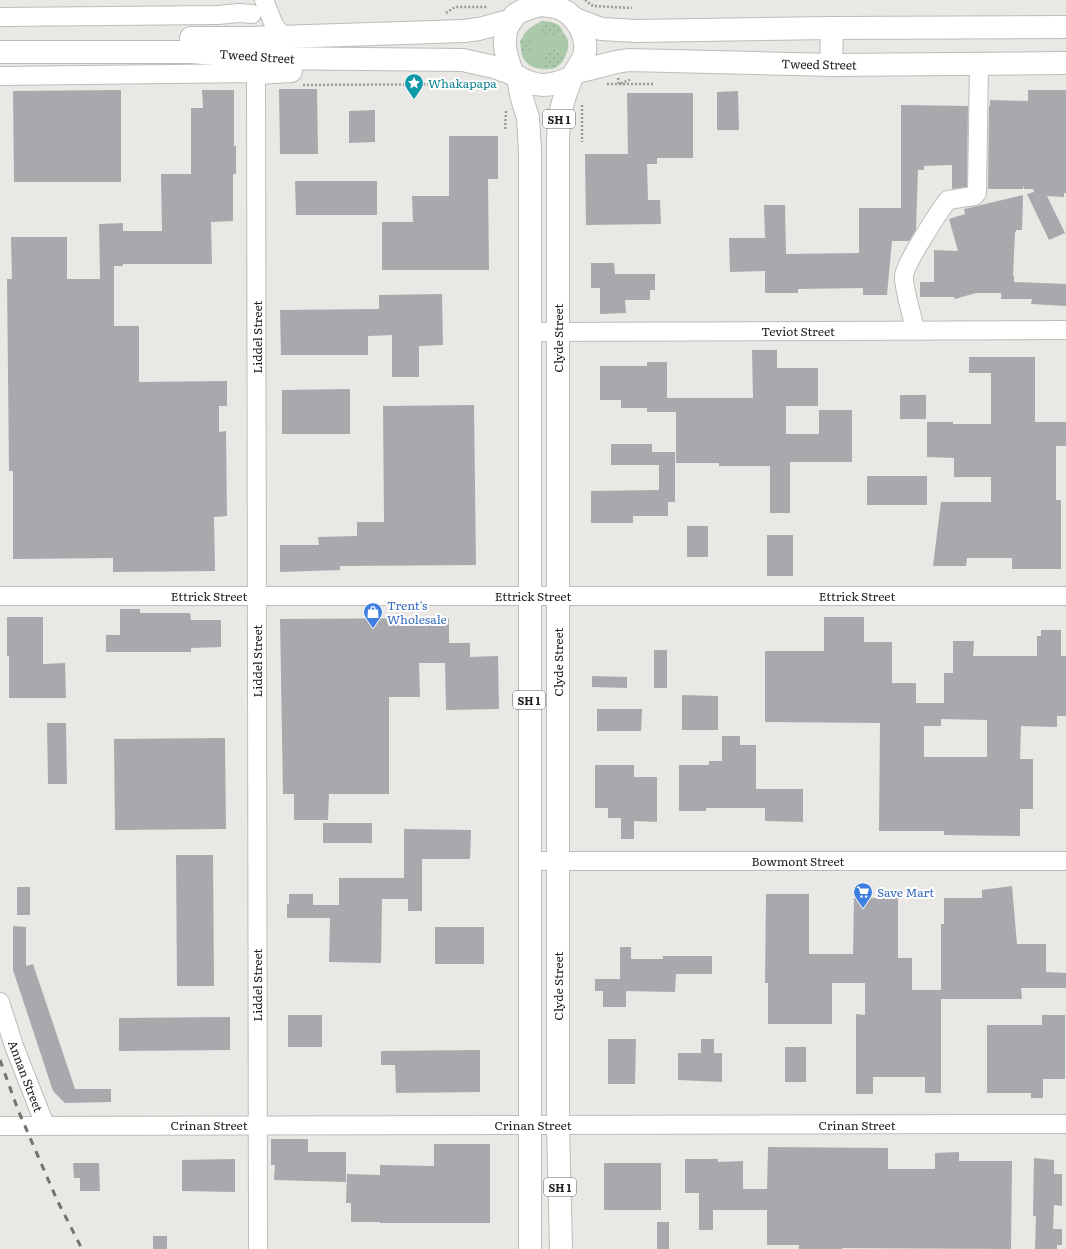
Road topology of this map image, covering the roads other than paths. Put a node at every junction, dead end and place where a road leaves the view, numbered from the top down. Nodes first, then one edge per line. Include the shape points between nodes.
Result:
1 (264, 0) edge
2 (253, 7) edge
3 (574, 8) edge
4 (516, 12) edge
5 (0, 17) edge
6 (832, 28) junction
7 (1066, 28) edge
8 (283, 37) junction
9 (0, 38) edge
10 (250, 38) junction
11 (164, 45) junction
12 (0, 52) edge
13 (340, 60) junction
14 (979, 63) junction
15 (1066, 63) edge
16 (830, 65) junction
17 (256, 73) junction
18 (573, 75) junction
19 (0, 76) edge
20 (515, 76) junction
21 (916, 330) junction
22 (1066, 330) edge
23 (530, 332) junction
24 (558, 332) junction
25 (0, 596) edge
26 (529, 596) junction
27 (558, 596) junction
28 (1066, 596) edge
29 (257, 597) junction
30 (530, 861) junction
31 (558, 861) junction
32 (1066, 861) edge
33 (0, 1002) edge
34 (1066, 1124) edge
35 (45, 1125) junction
36 (258, 1125) junction
37 (530, 1125) junction
38 (558, 1125) junction
39 (0, 1126) edge
40 (258, 1249) edge
41 (530, 1249) edge
42 (561, 1249) edge

1 - 8 street via 274,25
2 - 5 street via 218,15
2 - 10 street
3 - 4 main road via 540,6
3 - 6 main road via 601,29 619,31
3 - 18 main road, Clyde Street / SH 1 via 585,45 584,55
4 - 8 main road, Tweed Street via 479,29 464,31
4 - 20 main road, SH 1 via 505,39 504,50
6 - 7 main road
6 - 16 main road
8 - 10 main road, Tweed Street
9 - 11 main road, Tweed Street
10 - 11 main road, Tweed Street
10 - 13 main road via 271,48 314,52
11 - 12 main road, Tweed Street
11 - 13 main road, Tweed Street via 263,58
13 - 17 main road via 316,69
13 - 20 main road, Tweed Street via 463,60 494,67
14 - 15 main road, Tweed Street
14 - 16 main road, Tweed Street
14 - 21 street via 977,193 974,196 948,200 908,263 904,276
16 - 18 main road, Tweed Street via 629,60 607,63
17 - 19 street
17 - 29 street, Liddel Street
18 - 20 main road via 537,86
18 - 24 main road, Clyde Street / SH 1 via 563,99 559,118
20 - 23 main road, SH 1 via 528,118 530,142
21 - 22 street, Teviot Street
21 - 24 street, Teviot Street
23 - 24 street, Teviot Street
23 - 26 main road, SH 1
24 - 27 main road, Clyde Street / SH 1
25 - 29 street, Ettrick Street
26 - 27 street, Ettrick Street
26 - 29 street, Ettrick Street
26 - 30 main road, SH 1
27 - 28 street, Ettrick Street
27 - 31 main road, Clyde Street / SH 1
29 - 36 street, Liddel Street
30 - 31 street, Bowmont Street
30 - 37 main road, SH 1
31 - 32 street, Bowmont Street
31 - 38 main road, Clyde Street / SH 1
33 - 35 street, Annan Street
34 - 38 street, Crinan Street
35 - 36 street, Crinan Street
35 - 39 street, Crinan Street
36 - 37 street, Crinan Street
36 - 40 street, Liddel Street
37 - 38 street, Crinan Street
37 - 41 main road, SH 1
38 - 42 main road, Clyde Street / SH 1

